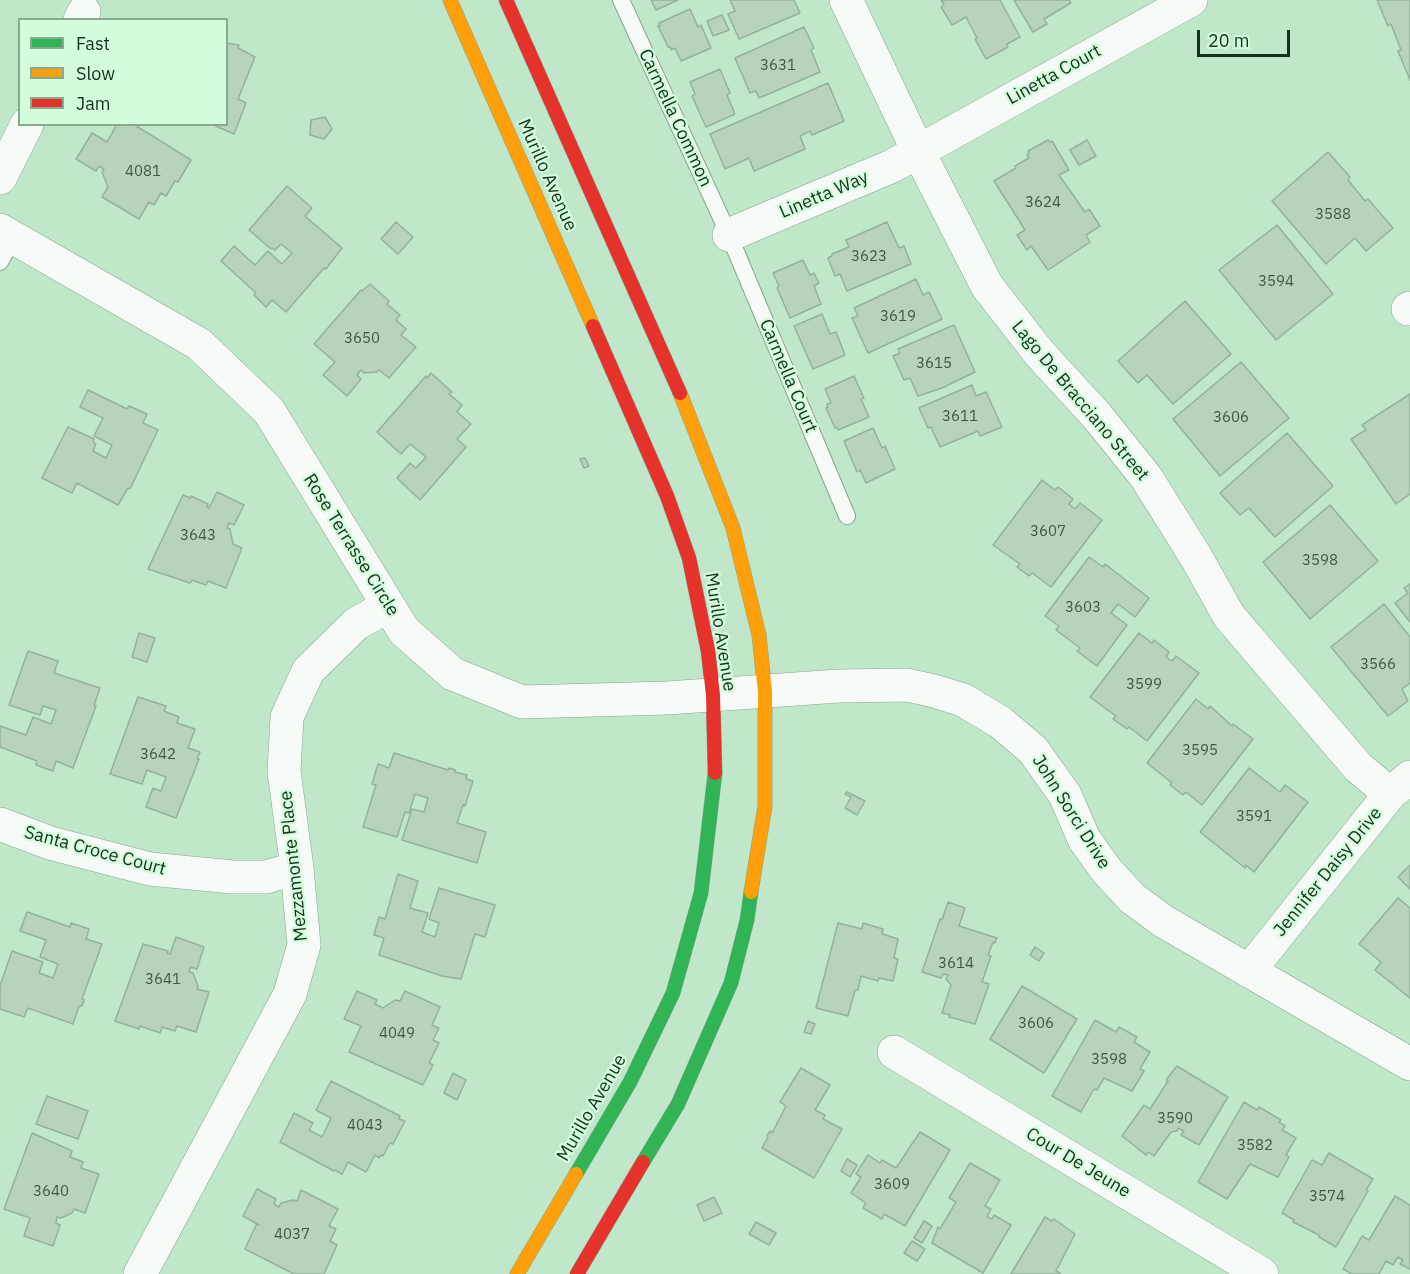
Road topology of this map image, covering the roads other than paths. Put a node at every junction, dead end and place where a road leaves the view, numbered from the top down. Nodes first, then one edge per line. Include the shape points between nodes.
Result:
1 (450, 0) edge
2 (506, 0) edge
3 (621, 0) edge
4 (846, 0) edge
5 (1191, 0) edge
6 (26, 126) edge
7 (918, 151) junction
8 (0, 178) edge
9 (729, 235) junction
10 (4, 244) edge
11 (847, 516) dead end
12 (388, 606) junction
13 (765, 692) junction
14 (713, 695) junction
15 (1400, 785) edge
16 (0, 824) edge
17 (297, 868) junction
18 (1249, 971) junction
19 (894, 1052) dead end
20 (1410, 1064) edge
21 (140, 1274) edge
22 (517, 1274) edge
23 (577, 1274) edge
24 (1262, 1274) edge

1 - 14 main road, Murillo Avenue via 668,496 689,558
2 - 13 main road, Murillo Avenue via 692,420 733,528 759,635
3 - 9 lane, Carmella Common
4 - 7 street, Lago De Bracciano Street
5 - 7 street, Linetta Court
6 - 8 street
7 - 9 street, Linetta Way via 892,166
7 - 15 street, Lago De Bracciano Street via 987,286 1146,477 1229,616 1358,767
9 - 11 lane, Carmella Court
10 - 12 street, Rose Terrasse Circle via 199,344 269,411
12 - 14 street, Rose Terrasse Circle via 404,631 453,674 522,702
12 - 17 street, Mezzamonte Place via 356,624 308,671 287,717 284,771
13 - 14 street, Rose Terrasse Circle
13 - 18 street, John Sorci Drive via 907,685 963,700 1000,722 1033,750 1065,795 1084,839 1132,898 1163,921
13 - 23 main road, Murillo Avenue via 765,806 747,920 731,983 678,1104
14 - 22 main road, Murillo Avenue via 715,773 701,893 673,993 630,1082
15 - 18 street, Jennifer Daisy Drive
16 - 17 street, Santa Croce Court via 50,843 150,870 266,877
17 - 21 street, Mezzamonte Place via 304,945 290,994
18 - 20 street, John Sorci Drive
19 - 24 street, Cour De Jeune

